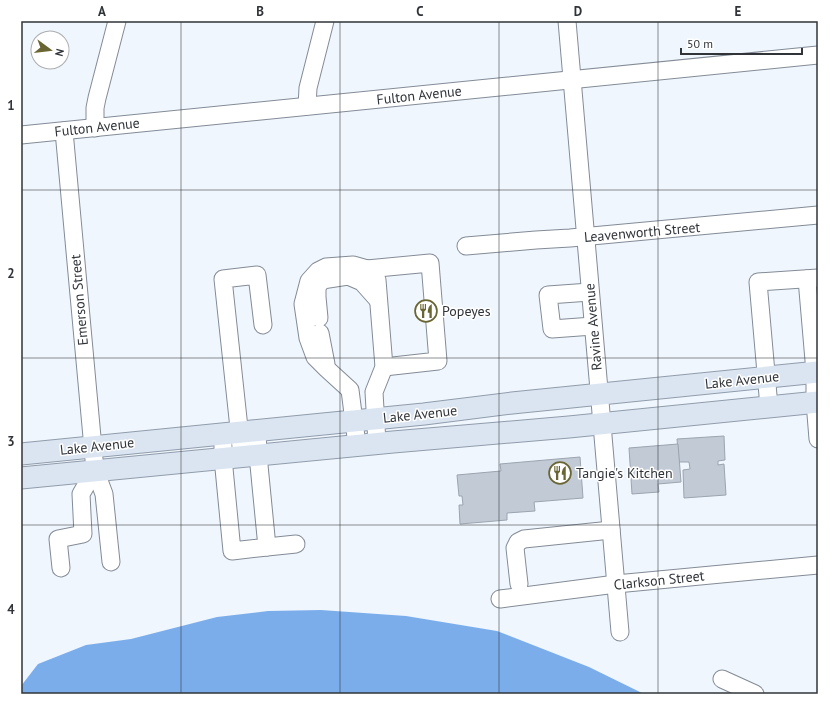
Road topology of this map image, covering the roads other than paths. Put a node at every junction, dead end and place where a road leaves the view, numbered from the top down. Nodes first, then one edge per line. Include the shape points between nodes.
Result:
1 (117, 21) edge
2 (325, 21) edge
3 (567, 21) edge
4 (818, 55) edge
5 (572, 79) junction
6 (307, 106) junction
7 (95, 128) junction
8 (64, 131) junction
9 (21, 135) edge
10 (818, 215) edge
11 (586, 237) junction
12 (466, 246) dead end
13 (367, 269) junction
14 (812, 278) edge
15 (590, 292) junction
16 (378, 300) junction
17 (262, 325) dead end
18 (593, 326) junction
19 (384, 367) junction
20 (327, 369) junction
21 (817, 372) edge
22 (766, 377) junction
23 (599, 394) junction
24 (816, 402) edge
25 (769, 406) junction
26 (376, 418) junction
27 (354, 421) junction
28 (602, 423) junction
29 (240, 432) junction
30 (818, 439) edge
31 (377, 443) junction
32 (357, 445) junction
33 (92, 447) junction
34 (21, 454) edge
35 (241, 456) junction
36 (95, 470) junction
37 (21, 478) edge
38 (611, 530) junction
39 (296, 544) dead end
40 (267, 547) junction
41 (111, 562) dead end
42 (818, 565) edge
43 (61, 568) dead end
44 (518, 584) dead end
45 (616, 584) junction
46 (500, 599) dead end
47 (620, 632) dead end
48 (722, 679) dead end
49 (755, 694) edge

1 - 7 street via 97,98
2 - 6 street via 309,83
3 - 5 street, Ravine Avenue
4 - 5 street, Fulton Avenue
5 - 6 street, Fulton Avenue
5 - 11 street, Ravine Avenue
6 - 7 street, Fulton Avenue
7 - 8 street, Fulton Avenue
8 - 9 street, Fulton Avenue
8 - 33 street, Emerson Street
10 - 11 street, Leavenworth Street
11 - 12 street, Leavenworth Street
11 - 15 street, Ravine Avenue
13 - 16 street via 377,280
13 - 19 street via 430,263 438,361
13 - 20 street via 353,265 326,267 318,270 309,281 303,304 308,338 315,357
14 - 21 street
14 - 22 street via 758,282
15 - 18 street, Ravine Avenue
15 - 18 street via 548,295 552,329
16 - 19 street
16 - 20 street via 362,282 348,276 322,280 317,286
17 - 29 street via 257,275 223,279
18 - 23 street, Ravine Avenue
19 - 26 street via 374,392
20 - 27 street via 350,390
21 - 22 main road, Lake Avenue
21 - 24 street
22 - 23 main road, Lake Avenue
22 - 25 street
23 - 26 main road, Lake Avenue
23 - 28 street, Ravine Avenue
24 - 25 main road, Lake Avenue
24 - 30 street
25 - 28 main road, Lake Avenue
26 - 27 main road, Lake Avenue
26 - 31 street
27 - 29 main road, Lake Avenue
27 - 32 street
28 - 31 main road, Lake Avenue
28 - 38 street, Ravine Avenue
29 - 33 main road, Lake Avenue
29 - 35 street
29 - 35 street
31 - 32 main road, Lake Avenue
32 - 35 main road, Lake Avenue
33 - 34 main road, Lake Avenue
33 - 36 street, Emerson Street
35 - 36 main road, Lake Avenue
35 - 40 street
35 - 40 street via 232,551
36 - 37 main road, Lake Avenue
36 - 41 street, Emerson Street via 104,494
36 - 43 street via 81,494 83,534 58,539
38 - 44 street via 524,539 518,542 515,548
38 - 45 street, Ravine Avenue
39 - 40 street
42 - 45 street, Clarkson Street
45 - 46 street, Clarkson Street
45 - 47 street, Ravine Avenue
48 - 49 street

